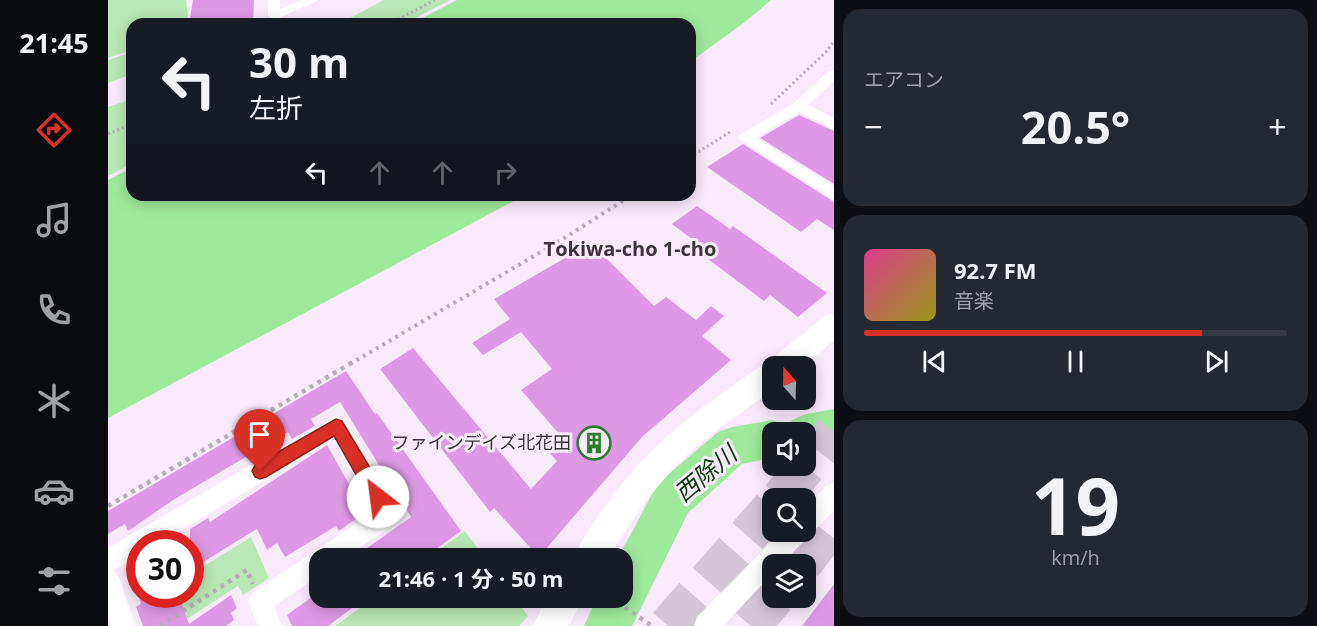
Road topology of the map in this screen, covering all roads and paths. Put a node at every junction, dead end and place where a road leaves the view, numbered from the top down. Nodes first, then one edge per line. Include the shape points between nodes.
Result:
1 (274, 0) edge
2 (313, 0) edge
3 (435, 0) edge
4 (400, 18) edge
5 (834, 41) edge
6 (834, 74) edge
7 (799, 106) junction
8 (766, 109) dead end
9 (834, 124) edge
10 (126, 126) edge
11 (737, 127) dead end
12 (108, 134) edge
13 (696, 154) edge
14 (834, 194) edge
15 (623, 201) edge
16 (834, 324) edge
17 (796, 356) edge
18 (762, 381) edge
19 (834, 494) edge
20 (108, 506) edge
21 (816, 513) edge
22 (787, 542) edge
23 (339, 548) edge
24 (596, 548) edge
25 (108, 561) edge
26 (309, 568) edge
27 (108, 579) edge
28 (260, 601) junction
29 (560, 608) edge
30 (626, 608) edge
31 (123, 626) edge
32 (160, 626) edge
33 (270, 626) edge
34 (550, 626) edge
35 (652, 626) edge
36 (706, 626) edge

1 - 2 street via 274,16
3 - 4 path
5 - 8 path
6 - 7 street
7 - 9 street
7 - 14 street via 745,138
10 - 12 path
11 - 13 path
15 - 20 path
16 - 17 street
18 - 24 street via 686,437 648,475 620,509
19 - 21 street
22 - 36 street
23 - 25 street via 389,515 336,426
26 - 28 street
27 - 31 street
28 - 32 path via 247,570
28 - 33 street
29 - 34 street
30 - 35 path

